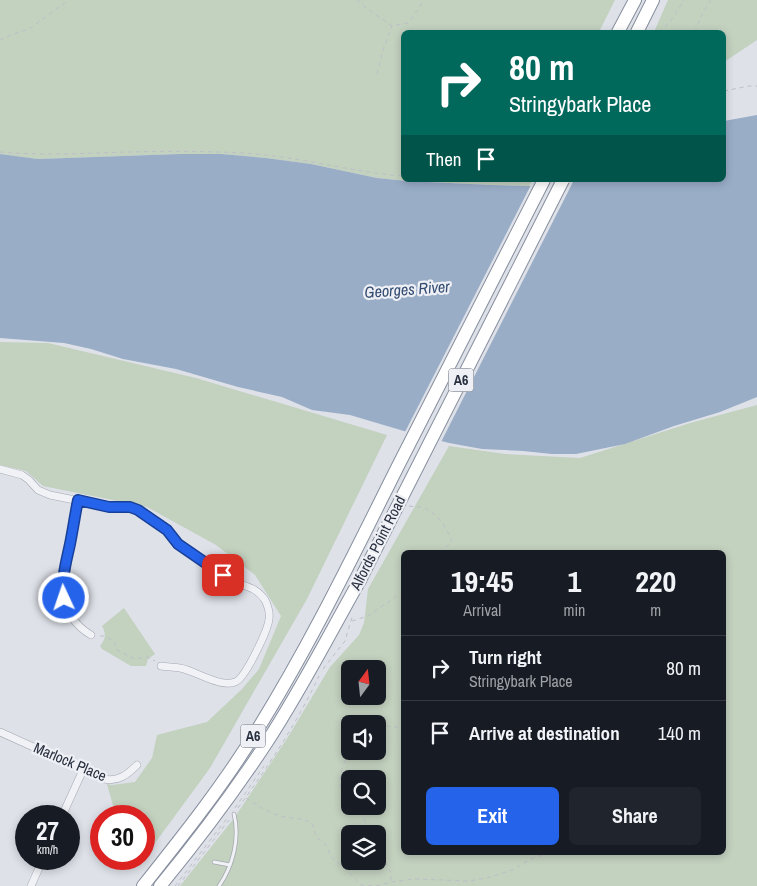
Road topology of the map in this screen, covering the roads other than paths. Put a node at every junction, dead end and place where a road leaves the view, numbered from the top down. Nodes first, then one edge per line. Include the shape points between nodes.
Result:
1 (634, 0) edge
2 (653, 0) edge
3 (619, 30) edge
4 (637, 30) edge
5 (543, 182) edge
6 (562, 182) edge
7 (0, 469) edge
8 (78, 500) junction
9 (325, 609) junction
10 (346, 618) junction
11 (92, 635) road end
12 (161, 666) road end
13 (0, 732) edge
14 (137, 765) dead end
15 (83, 770) junction
16 (67, 805) edge
17 (234, 814) road end
18 (214, 862) dead end
19 (230, 865) junction
20 (38, 870) edge
21 (31, 886) edge
22 (142, 886) edge
23 (160, 886) edge
24 (219, 886) edge

1 - 3 highway
2 - 4 highway
5 - 9 highway, Alfords Point Road / A6
6 - 10 highway, Alfords Point Road / A6, bridge via 360,580
7 - 8 street via 22,475 41,492
8 - 11 street via 64,570 63,592 70,616
8 - 12 street via 138,510 167,530 184,548 237,584 255,590 264,600 269,614 267,630 245,673 238,680 220,682 180,668
9 - 10 lane
9 - 22 highway, Alfords Point Road / A6 via 284,686 238,760
10 - 23 highway, Alfords Point Road / A6 via 258,754
13 - 15 street, Marlock Place
14 - 15 street, Marlock Place via 114,780
15 - 16 street
17 - 19 lane via 235,847
18 - 19 lane
19 - 24 lane
20 - 21 street

